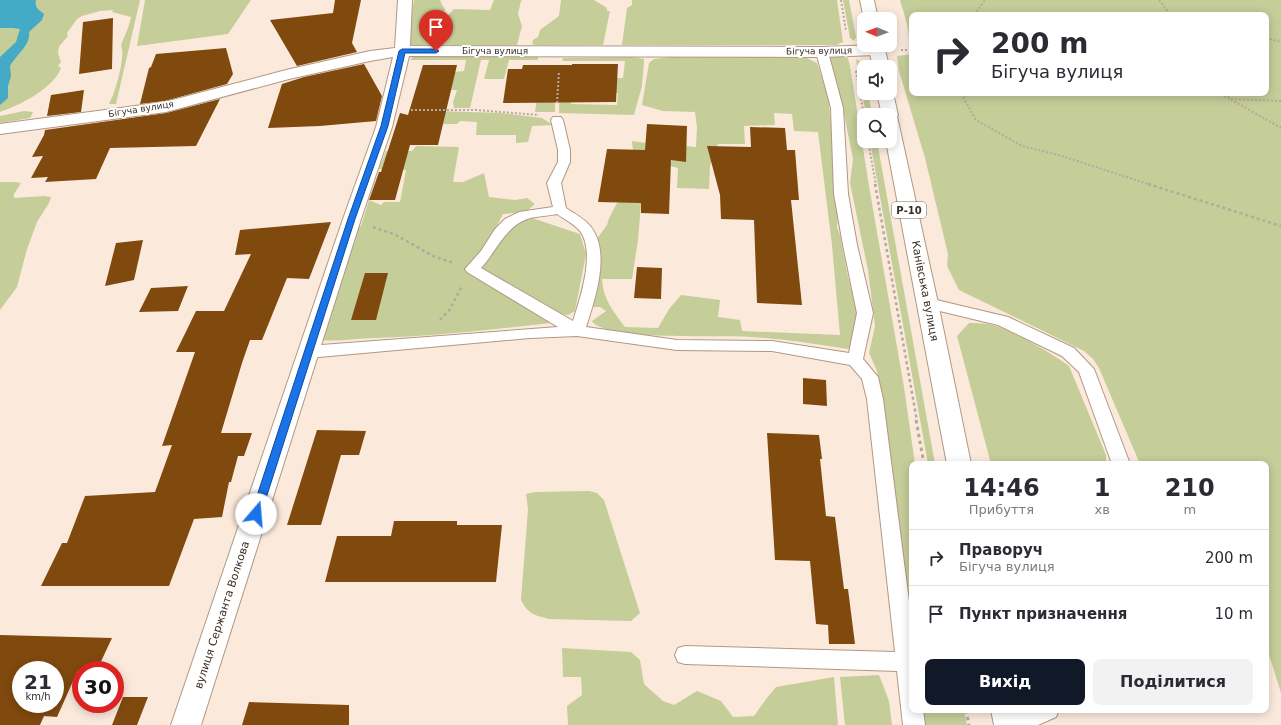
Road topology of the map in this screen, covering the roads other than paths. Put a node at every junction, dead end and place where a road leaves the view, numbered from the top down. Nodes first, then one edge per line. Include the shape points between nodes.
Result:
1 (405, 0) edge
2 (867, 0) edge
3 (870, 12) edge
4 (857, 49) edge
5 (402, 51) junction
6 (822, 52) junction
7 (557, 120) road end
8 (0, 129) edge
9 (897, 148) edge
10 (560, 210) junction
11 (928, 303) junction
12 (577, 331) junction
13 (308, 352) junction
14 (856, 360) junction
15 (958, 461) edge
16 (1120, 461) edge
17 (685, 655) dead end
18 (909, 662) edge
19 (912, 713) edge
20 (1007, 713) edge
21 (1041, 713) edge
22 (186, 725) edge
23 (914, 725) edge
24 (1009, 725) edge
25 (1013, 725) edge

1 - 5 street, вулиця Сержанта Волкова
2 - 3 street
4 - 6 street, Бігуча вулиця
5 - 6 street, Бігуча вулиця
5 - 8 street, Бігуча вулиця via 301,72 166,107
5 - 13 street, вулиця Сержанта Волкова via 384,126
6 - 14 lane via 837,108 841,194 865,313
7 - 10 lane via 564,150 564,162 554,183
9 - 11 street, Канівська вулиця / Р-10
10 - 12 lane via 587,230 592,246 590,290
10 - 12 lane via 524,216 510,222 472,270
11 - 15 street, Канівська вулиця / Р-10
11 - 16 lane via 1002,322 1068,352 1086,369
12 - 13 lane
12 - 14 lane via 677,345 772,346
13 - 22 street, вулиця Сержанта Волкова
14 - 18 lane via 870,377 875,399
17 - 18 lane
19 - 23 lane
20 - 24 street
21 - 25 lane

